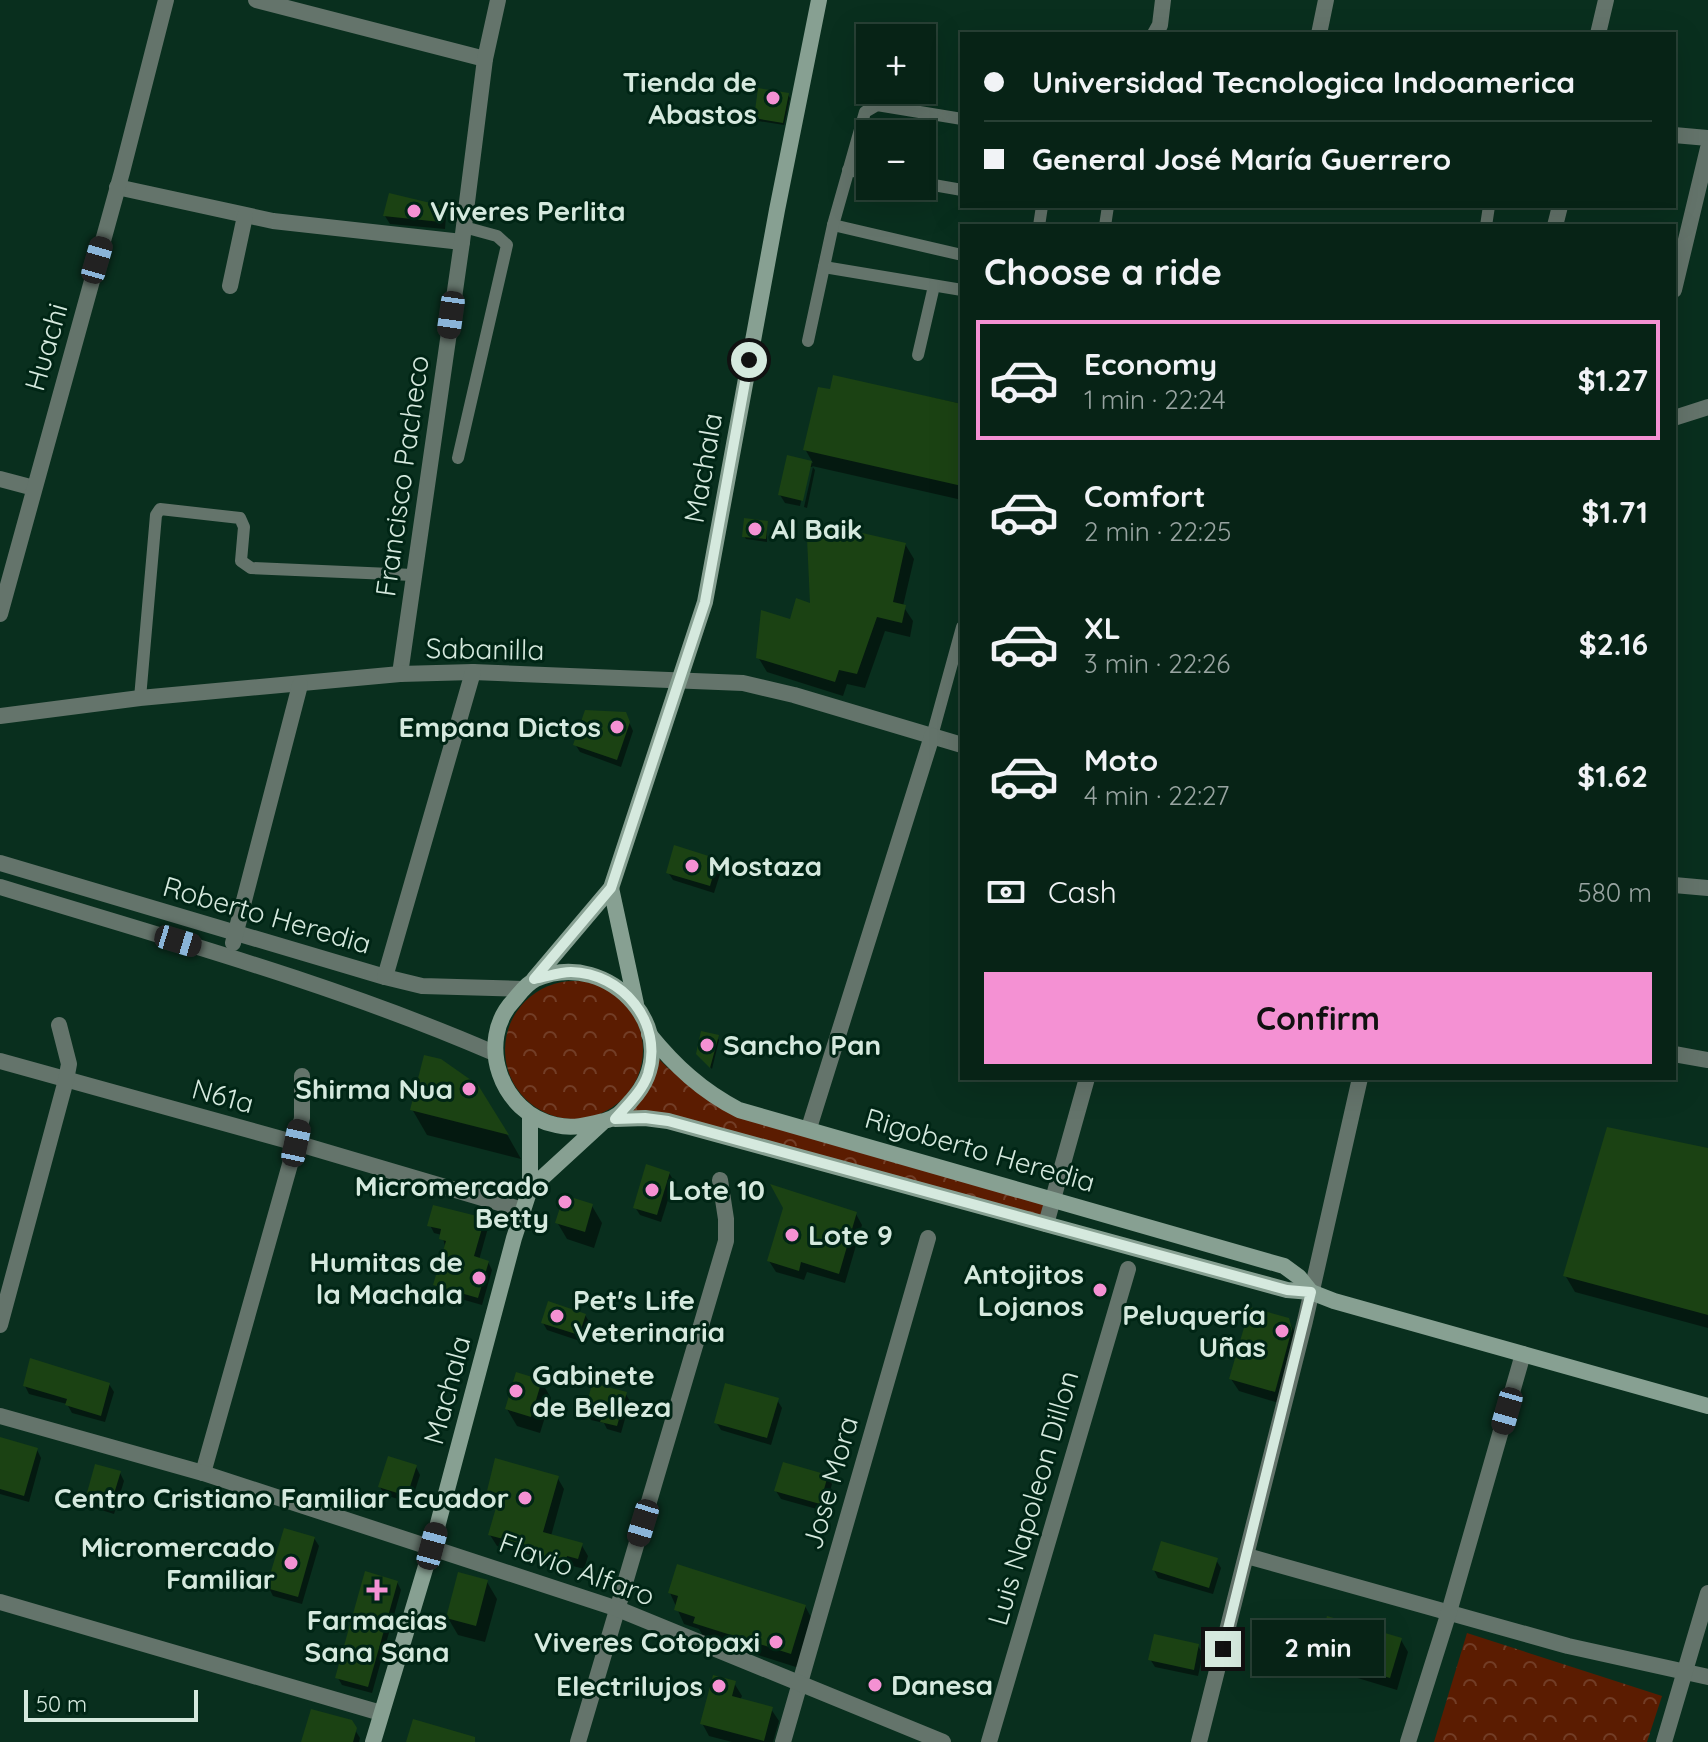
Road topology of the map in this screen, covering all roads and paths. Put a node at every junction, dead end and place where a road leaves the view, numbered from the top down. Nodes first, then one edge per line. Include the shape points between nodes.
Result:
1 (166, 0) edge
2 (256, 0) edge
3 (498, 0) edge
4 (819, 0) edge
5 (1163, 0) edge
6 (1326, 0) edge
7 (1606, 0) edge
8 (1156, 32) edge
9 (1319, 32) edge
10 (1598, 32) edge
11 (485, 59) junction
12 (960, 119) edge
13 (1676, 135) edge
14 (1708, 138) edge
15 (1708, 148) edge
16 (848, 170) junction
17 (856, 171) edge
18 (936, 185) edge
19 (117, 187) junction
20 (960, 190) edge
21 (245, 216) junction
22 (833, 225) junction
23 (463, 234) junction
24 (960, 255) edge
25 (824, 267) junction
26 (1676, 282) edge
27 (230, 286) dead end
28 (934, 286) junction
29 (960, 290) edge
30 (808, 341) dead end
31 (918, 355) dead end
32 (1708, 407) edge
33 (1676, 417) edge
34 (458, 458) dead end
35 (0, 479) edge
36 (34, 488) junction
37 (413, 575) junction
38 (0, 614) edge
39 (960, 634) edge
40 (473, 672) junction
41 (400, 674) junction
42 (678, 680) junction
43 (300, 685) junction
44 (140, 698) junction
45 (0, 716) edge
46 (932, 736) junction
47 (960, 744) edge
48 (0, 863) edge
49 (1676, 885) edge
50 (0, 887) edge
51 (611, 888) junction
52 (1708, 888) edge
53 (235, 934) junction
54 (229, 957) junction
55 (385, 977) junction
56 (529, 984) junction
57 (636, 1004) junction
58 (59, 1025) dead end
59 (649, 1034) junction
60 (494, 1053) junction
61 (1676, 1054) edge
62 (1708, 1060) edge
63 (0, 1061) edge
64 (302, 1076) dead end
65 (66, 1080) junction
66 (1086, 1080) edge
67 (1360, 1080) edge
68 (530, 1115) junction
69 (610, 1120) junction
70 (809, 1128) junction
71 (296, 1143) junction
72 (720, 1180) dead end
73 (530, 1189) junction
74 (1054, 1198) junction
75 (523, 1210) junction
76 (1046, 1224) junction
77 (928, 1238) dead end
78 (1128, 1269) dead end
79 (1311, 1292) junction
80 (0, 1325) edge
81 (1523, 1354) junction
82 (1708, 1406) edge
83 (0, 1416) edge
84 (203, 1473) junction
85 (432, 1546) junction
86 (1247, 1556) junction
87 (1708, 1593) edge
88 (0, 1602) edge
89 (618, 1609) junction
90 (1449, 1612) junction
91 (1685, 1671) junction
92 (1708, 1677) edge
93 (799, 1684) junction
94 (381, 1713) junction
95 (373, 1742) edge
96 (578, 1742) edge
97 (783, 1742) edge
98 (943, 1742) edge
99 (989, 1742) edge
100 (1199, 1742) edge
101 (1408, 1742) edge
102 (1664, 1742) edge

1 - 19 street, Huachi
2 - 11 street
3 - 11 street, Francisco Pacheco
4 - 42 main road, Machala via 705,602
5 - 8 street
6 - 9 street
7 - 10 street
11 - 23 street, Francisco Pacheco
12 - 16 lane via 877,105 865,112
13 - 14 street
15 - 26 street
16 - 17 lane
16 - 22 lane
18 - 20 lane
19 - 21 street
19 - 36 street, Huachi
21 - 23 street
21 - 27 street
22 - 24 lane
22 - 25 lane
23 - 34 lane via 497,236 507,245
23 - 37 street, Francisco Pacheco
25 - 28 lane
25 - 30 lane
28 - 29 lane
28 - 31 lane
32 - 33 street
35 - 36 street
36 - 38 street, Huachi
37 - 41 street, Francisco Pacheco
37 - 44 lane via 251,568 241,561 240,518 160,509
39 - 46 lane
40 - 41 street, Sabanilla
40 - 42 street, Sabanilla
40 - 55 street
41 - 43 street, Sabanilla
42 - 46 street, Sabanilla via 743,683
42 - 51 main road, Machala
43 - 44 street, Sabanilla
43 - 53 street
44 - 45 street, Sabanilla
46 - 47 street, Sabanilla
46 - 70 street
48 - 53 street, Roberto Heredia
49 - 52 street
50 - 54 street, Roberto Heredia
51 - 56 main road, Machala
51 - 57 main road
53 - 54 street
53 - 55 street, Roberto Heredia
54 - 60 street, Roberto Heredia via 375,1005
55 - 56 street, Roberto Heredia via 422,986
56 - 57 main road, Rigoberto Heredia via 568,972 594,975 617,986
56 - 60 main road via 507,1007
57 - 59 main road, Rigoberto Heredia
58 - 65 street via 69,1064
59 - 69 main road, Rigoberto Heredia via 647,1075 637,1094
59 - 70 main road, Rigoberto Heredia via 675,1065 722,1102
60 - 68 main road via 512,1099
61 - 62 street
63 - 65 street, N61a
64 - 71 street
65 - 71 street, N61a
65 - 80 street
66 - 74 street
67 - 79 street
68 - 69 main road, Rigoberto Heredia via 554,1125 579,1127
68 - 73 main road, Machala
69 - 73 main road, Machala
69 - 76 main road, Rigoberto Heredia via 668,1121
70 - 74 main road, Rigoberto Heredia
71 - 75 street, N61a
71 - 84 street
72 - 89 street via 726,1241
73 - 75 main road, Machala
74 - 76 street
74 - 79 main road, Rigoberto Heredia via 1284,1266
75 - 85 main road, Machala
76 - 79 main road, Rigoberto Heredia via 1287,1290
77 - 93 street, Jose Mora
78 - 99 street, Luis Napoleon Dillon
79 - 81 main road, Rigoberto Heredia
79 - 86 street
81 - 82 main road, Rigoberto Heredia
81 - 90 street
83 - 84 street, Flavio Alfaro
84 - 85 street, Flavio Alfaro
85 - 89 street, Flavio Alfaro
85 - 94 main road, Machala
86 - 90 street
86 - 100 street
87 - 91 street
88 - 94 street
89 - 93 street, Flavio Alfaro
89 - 96 street
90 - 91 street via 1568,1646
90 - 101 street
91 - 92 street
91 - 102 street
93 - 97 street, Jose Mora
93 - 98 street, Flavio Alfaro
94 - 95 main road, Machala

